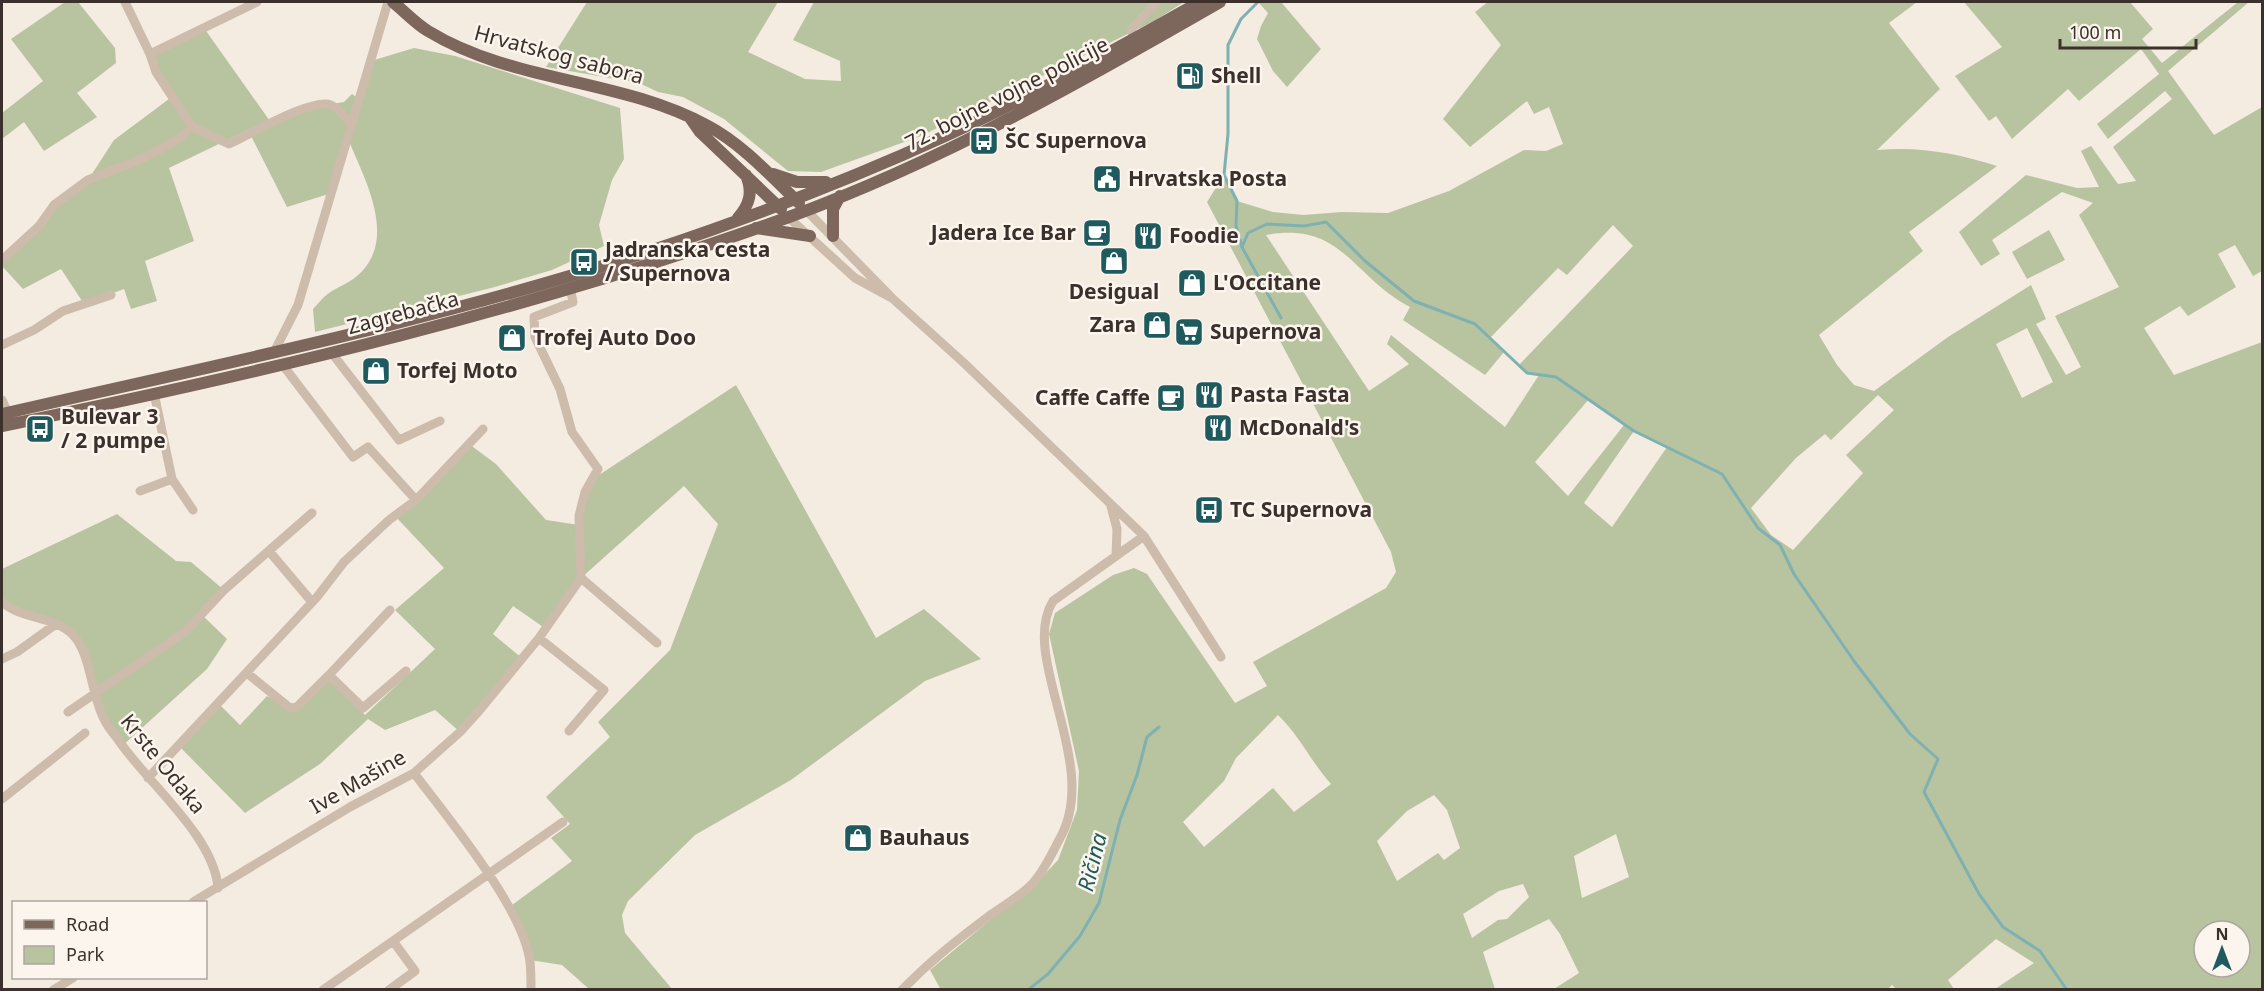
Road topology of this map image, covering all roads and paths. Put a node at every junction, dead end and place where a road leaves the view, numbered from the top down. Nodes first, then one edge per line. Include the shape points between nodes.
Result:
1 (125, 2) edge
2 (257, 2) edge
3 (390, 2) edge
4 (1157, 2) edge
5 (1200, 2) edge
6 (1220, 2) edge
7 (1134, 39) junction
8 (150, 54) junction
9 (691, 119) junction
10 (352, 124) junction
11 (192, 128) junction
12 (765, 170) junction
13 (745, 173) junction
14 (833, 182) junction
15 (840, 196) junction
16 (794, 198) junction
17 (777, 204) junction
18 (806, 210) junction
19 (789, 217) junction
20 (738, 218) junction
21 (755, 228) junction
22 (833, 236) junction
23 (810, 237) junction
24 (2, 260) edge
25 (570, 287) junction
26 (111, 295) dead end
27 (892, 298) junction
28 (2, 345) edge
29 (331, 352) junction
30 (273, 354) junction
31 (282, 364) junction
32 (154, 393) junction
33 (2, 400) edge
34 (5, 414) edge
35 (440, 421) dead end
36 (2, 426) edge
37 (483, 429) dead end
38 (172, 479) junction
39 (140, 491) dead end
40 (416, 500) junction
41 (1110, 504) junction
42 (193, 510) dead end
43 (312, 513) dead end
44 (1144, 536) junction
45 (269, 551) junction
46 (1116, 556) junction
47 (581, 578) junction
48 (2, 602) edge
49 (312, 602) junction
50 (390, 610) dead end
51 (56, 624) junction
52 (539, 638) junction
53 (657, 643) dead end
54 (1221, 657) dead end
55 (2, 658) edge
56 (406, 671) dead end
57 (247, 673) junction
58 (329, 675) junction
59 (94, 692) junction
60 (68, 712) dead end
61 (569, 731) dead end
62 (85, 733) dead end
63 (414, 772) junction
64 (148, 778) junction
65 (2, 799) edge
66 (563, 822) dead end
67 (488, 873) junction
68 (218, 888) junction
69 (196, 901) edge
70 (393, 941) junction
71 (71, 979) edge
72 (53, 990) edge
73 (323, 990) edge
74 (389, 990) edge
75 (531, 990) edge
76 (902, 990) edge

1 - 8 street
2 - 8 street
3 - 9 main road, Hrvatskog sabora via 425,30 462,49 645,99
3 - 10 street
4 - 7 street via 1131,29
5 - 7 main road, 72. bojne vojne policije
6 - 15 main road, 72. bojne vojne policije via 1011,118
7 - 14 main road, 72. bojne vojne policije via 947,135
8 - 11 street via 156,72
9 - 12 main road, Hrvatskog sabora via 717,130
9 - 13 main road, Hrvatskog sabora
10 - 11 street via 330,105 321,104 229,144
10 - 30 street via 298,305
11 - 24 street via 139,160 87,180 54,205 39,226
12 - 14 main road via 798,182
12 - 16 main road, Hrvatskog sabora
13 - 17 main road, Hrvatskog sabora
13 - 20 main road via 751,191
14 - 16 main road, 72. bojne vojne policije
15 - 18 main road, 72. bojne vojne policije
15 - 22 main road via 833,209
16 - 17 main road, Zagrebačka
16 - 18 main road, Hrvatskog sabora
17 - 19 main road, Hrvatskog sabora
17 - 20 main road, Zagrebačka
18 - 19 main road, Zagrebačka
18 - 22 street
19 - 21 main road, Zagrebačka
19 - 23 street
20 - 30 main road, Zagrebačka via 654,249 476,302
21 - 23 main road
21 - 25 main road, Zagrebačka
22 - 27 street
23 - 27 street via 855,278
25 - 29 main road, Zagrebačka
25 - 47 street via 573,302 534,317 535,338 560,389 572,432 598,470 585,492 579,516
26 - 28 street via 63,311
27 - 41 street
29 - 31 main road, Zagrebačka
29 - 35 street via 399,440
30 - 34 main road, Zagrebačka
31 - 32 main road, Zagrebačka
31 - 40 street via 353,457 368,447
32 - 36 main road, Zagrebačka
32 - 38 street
33 - 34 street
37 - 40 street
38 - 39 street
38 - 42 street
40 - 49 street via 344,562
41 - 44 street
41 - 46 street via 1117,529
43 - 45 street
44 - 46 street
44 - 54 street
45 - 49 street
45 - 59 street via 224,590 186,632
46 - 76 street via 1053,601 1043,625 1045,653 1063,721 1072,777 1071,811 1061,838 1033,883 936,955
47 - 52 street, Ive Mašine
47 - 53 street
48 - 51 street, Krste Odaka
49 - 57 street
50 - 58 street
51 - 55 street
51 - 59 street, Krste Odaka via 73,635 84,653
52 - 61 street via 604,690
52 - 63 street, Ive Mašine via 460,732
56 - 58 street via 363,708
57 - 58 street via 290,708 297,707
57 - 64 street
59 - 60 street
59 - 64 street, Krste Odaka via 103,718
62 - 65 street
63 - 67 street
63 - 68 street, Ive Mašine
64 - 68 street, Krste Odaka via 191,828 217,873
66 - 67 street
67 - 70 street
67 - 75 street via 524,941 530,960
68 - 69 street, Ive Mašine
70 - 73 street
70 - 74 street via 415,971
71 - 72 street

